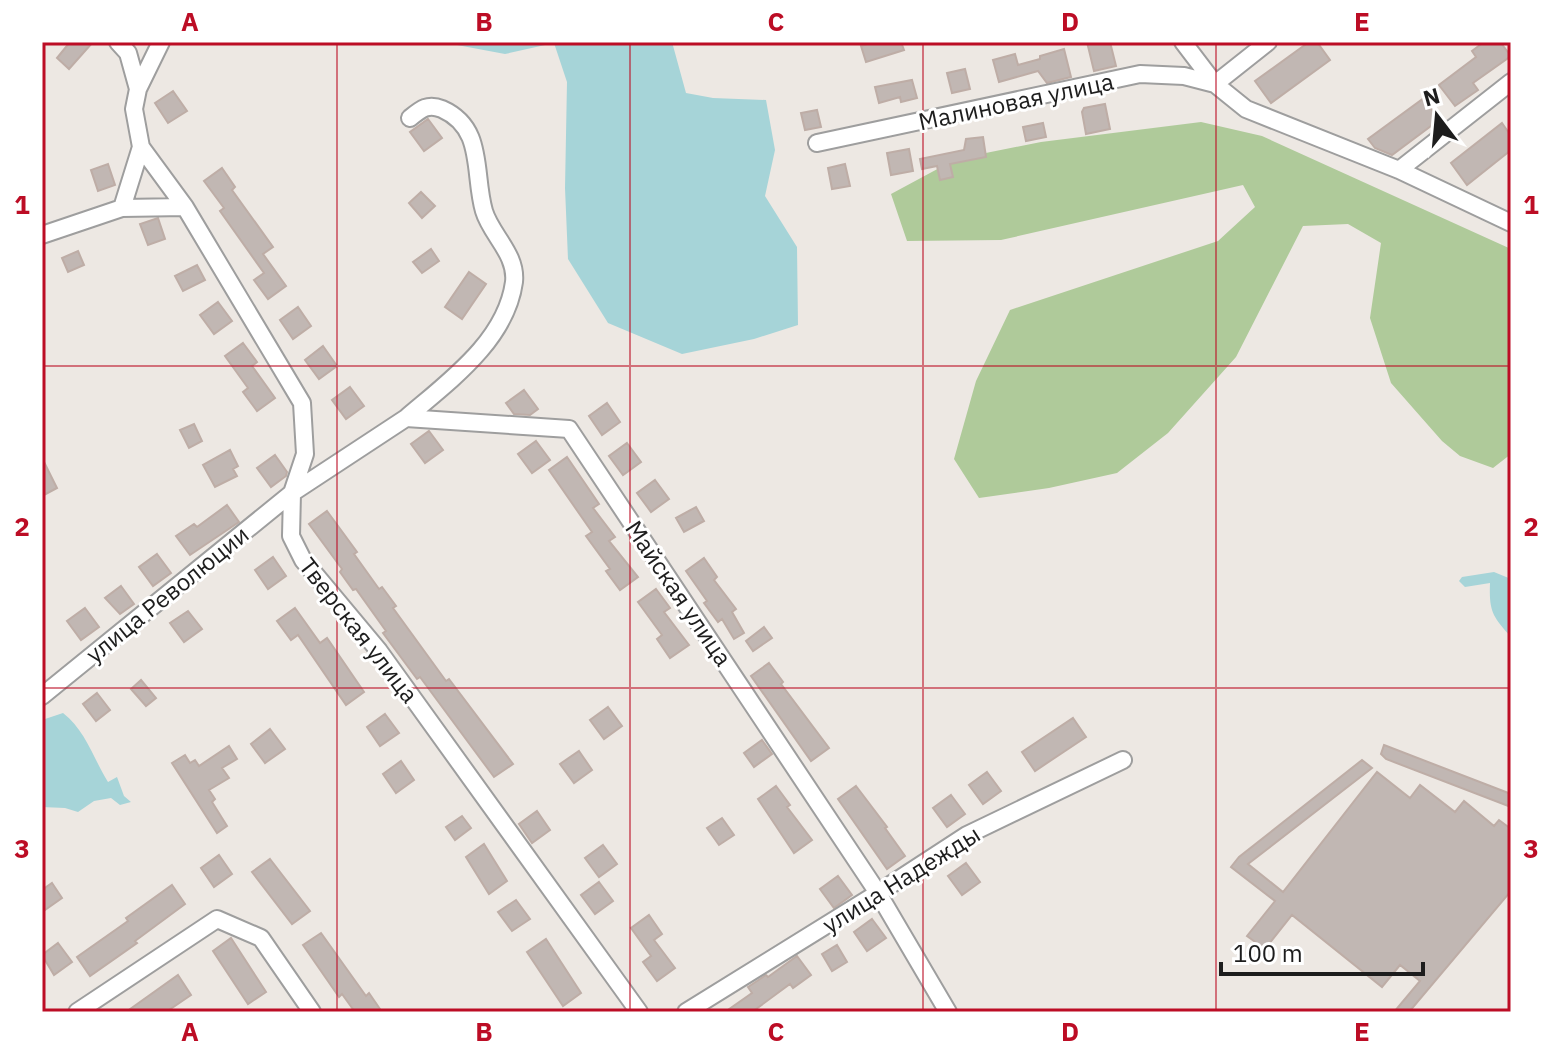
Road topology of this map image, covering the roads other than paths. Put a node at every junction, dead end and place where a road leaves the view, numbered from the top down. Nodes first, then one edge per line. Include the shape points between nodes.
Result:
1 (118, 42) edge
2 (161, 42) edge
3 (1183, 42) edge
4 (1268, 42) edge
5 (1511, 82) edge
6 (1215, 84) junction
7 (138, 89) junction
8 (410, 118) dead end
9 (817, 143) dead end
10 (141, 147) junction
11 (1399, 170) junction
12 (185, 207) junction
13 (122, 208) junction
14 (1511, 223) edge
15 (42, 235) edge
16 (406, 418) junction
17 (292, 493) junction
18 (42, 696) edge
19 (1123, 760) dead end
20 (878, 893) junction
21 (77, 1012) edge
22 (312, 1012) edge
23 (639, 1012) edge
24 (686, 1012) edge
25 (948, 1012) edge

1 - 7 street via 128,53
2 - 7 street, Тверская улица
3 - 6 street
4 - 6 street
5 - 11 street
6 - 9 street, Малиновая улица via 1140,74
6 - 11 street via 1246,109
7 - 10 street, Тверская улица via 134,109
8 - 16 street via 433,105 466,126 483,208 512,262 514,281 498,326 468,363
10 - 12 street, Тверская улица
10 - 13 street
11 - 14 street
12 - 13 street
12 - 17 street, Тверская улица via 302,403 305,454
13 - 15 street
16 - 17 street
16 - 20 street, Майская улица via 569,429
17 - 18 street, улица Революции
17 - 23 street, Тверская улица via 291,536 303,560 379,651
19 - 20 street, улица Надежды via 967,835
20 - 24 street, улица Надежды
20 - 25 street, Майская улица
21 - 22 street via 217,919 261,938

